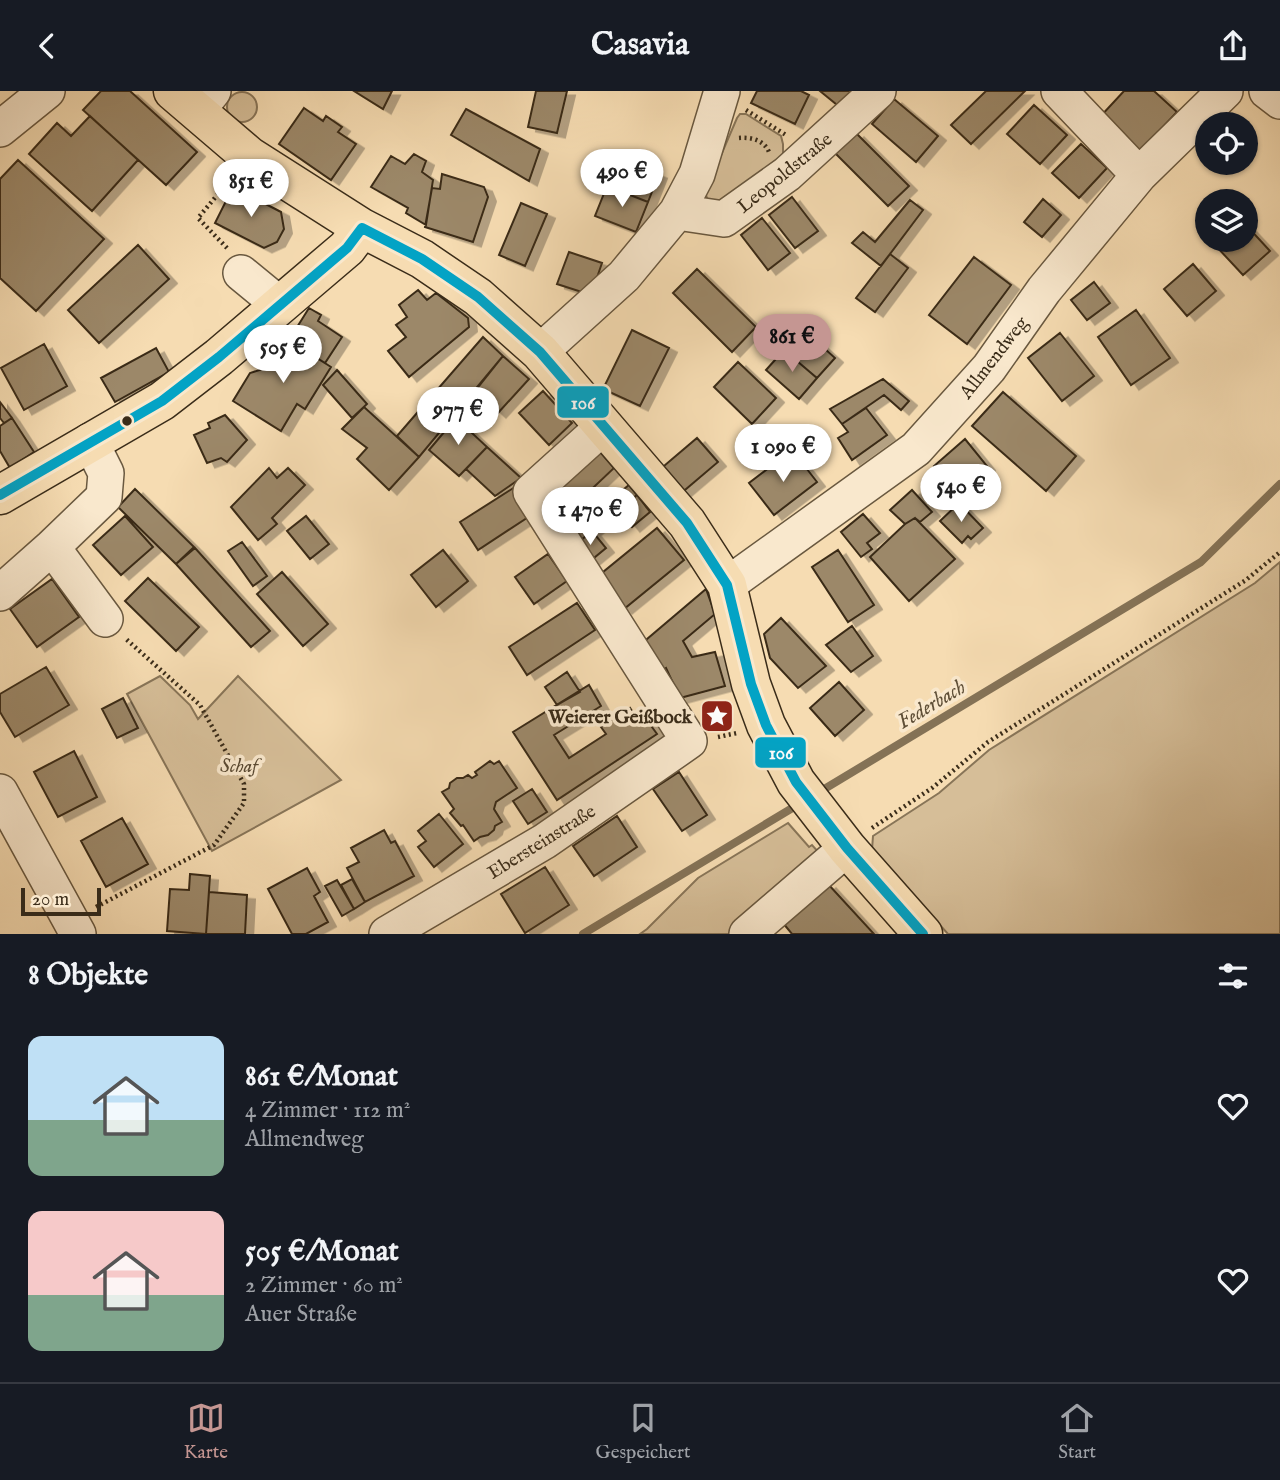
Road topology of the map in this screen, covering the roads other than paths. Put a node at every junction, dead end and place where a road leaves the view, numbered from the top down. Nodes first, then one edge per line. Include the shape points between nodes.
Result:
1 (47, 91) edge
2 (878, 91) edge
3 (1059, 91) edge
4 (1225, 91) edge
5 (1267, 91) edge
6 (721, 94) edge
7 (194, 98) edge
8 (1280, 101) edge
9 (0, 129) edge
10 (1139, 175) junction
11 (677, 212) junction
12 (362, 228) junction
13 (241, 273) road end
14 (280, 305) junction
15 (540, 352) junction
16 (603, 427) junction
17 (90, 441) junction
18 (0, 495) edge
19 (52, 547) junction
20 (727, 585) junction
21 (0, 593) edge
22 (105, 619) road end
23 (0, 792) edge
24 (847, 848) junction
25 (74, 927) edge
26 (387, 934) edge
27 (747, 934) edge
28 (923, 934) edge

1 - 9 street
2 - 11 street, Leopoldstraße via 796,167 724,219
3 - 10 street
4 - 10 street, Allmendweg
5 - 8 street
6 - 11 street via 697,174
7 - 12 main road via 249,156
10 - 20 street, Allmendweg via 1044,290 989,367 916,449
11 - 15 street via 624,276
12 - 14 main road via 346,248
12 - 15 main road via 422,259 478,297
13 - 14 street
14 - 17 main road via 162,401
15 - 16 main road
16 - 20 main road via 687,523
16 - 26 street, Ebersteinstraße via 531,492 690,741 545,841
17 - 18 main road
17 - 19 street via 106,473 104,497
19 - 21 street
19 - 22 street
20 - 24 main road via 766,725 806,795
23 - 25 street
24 - 27 street
24 - 28 main road

